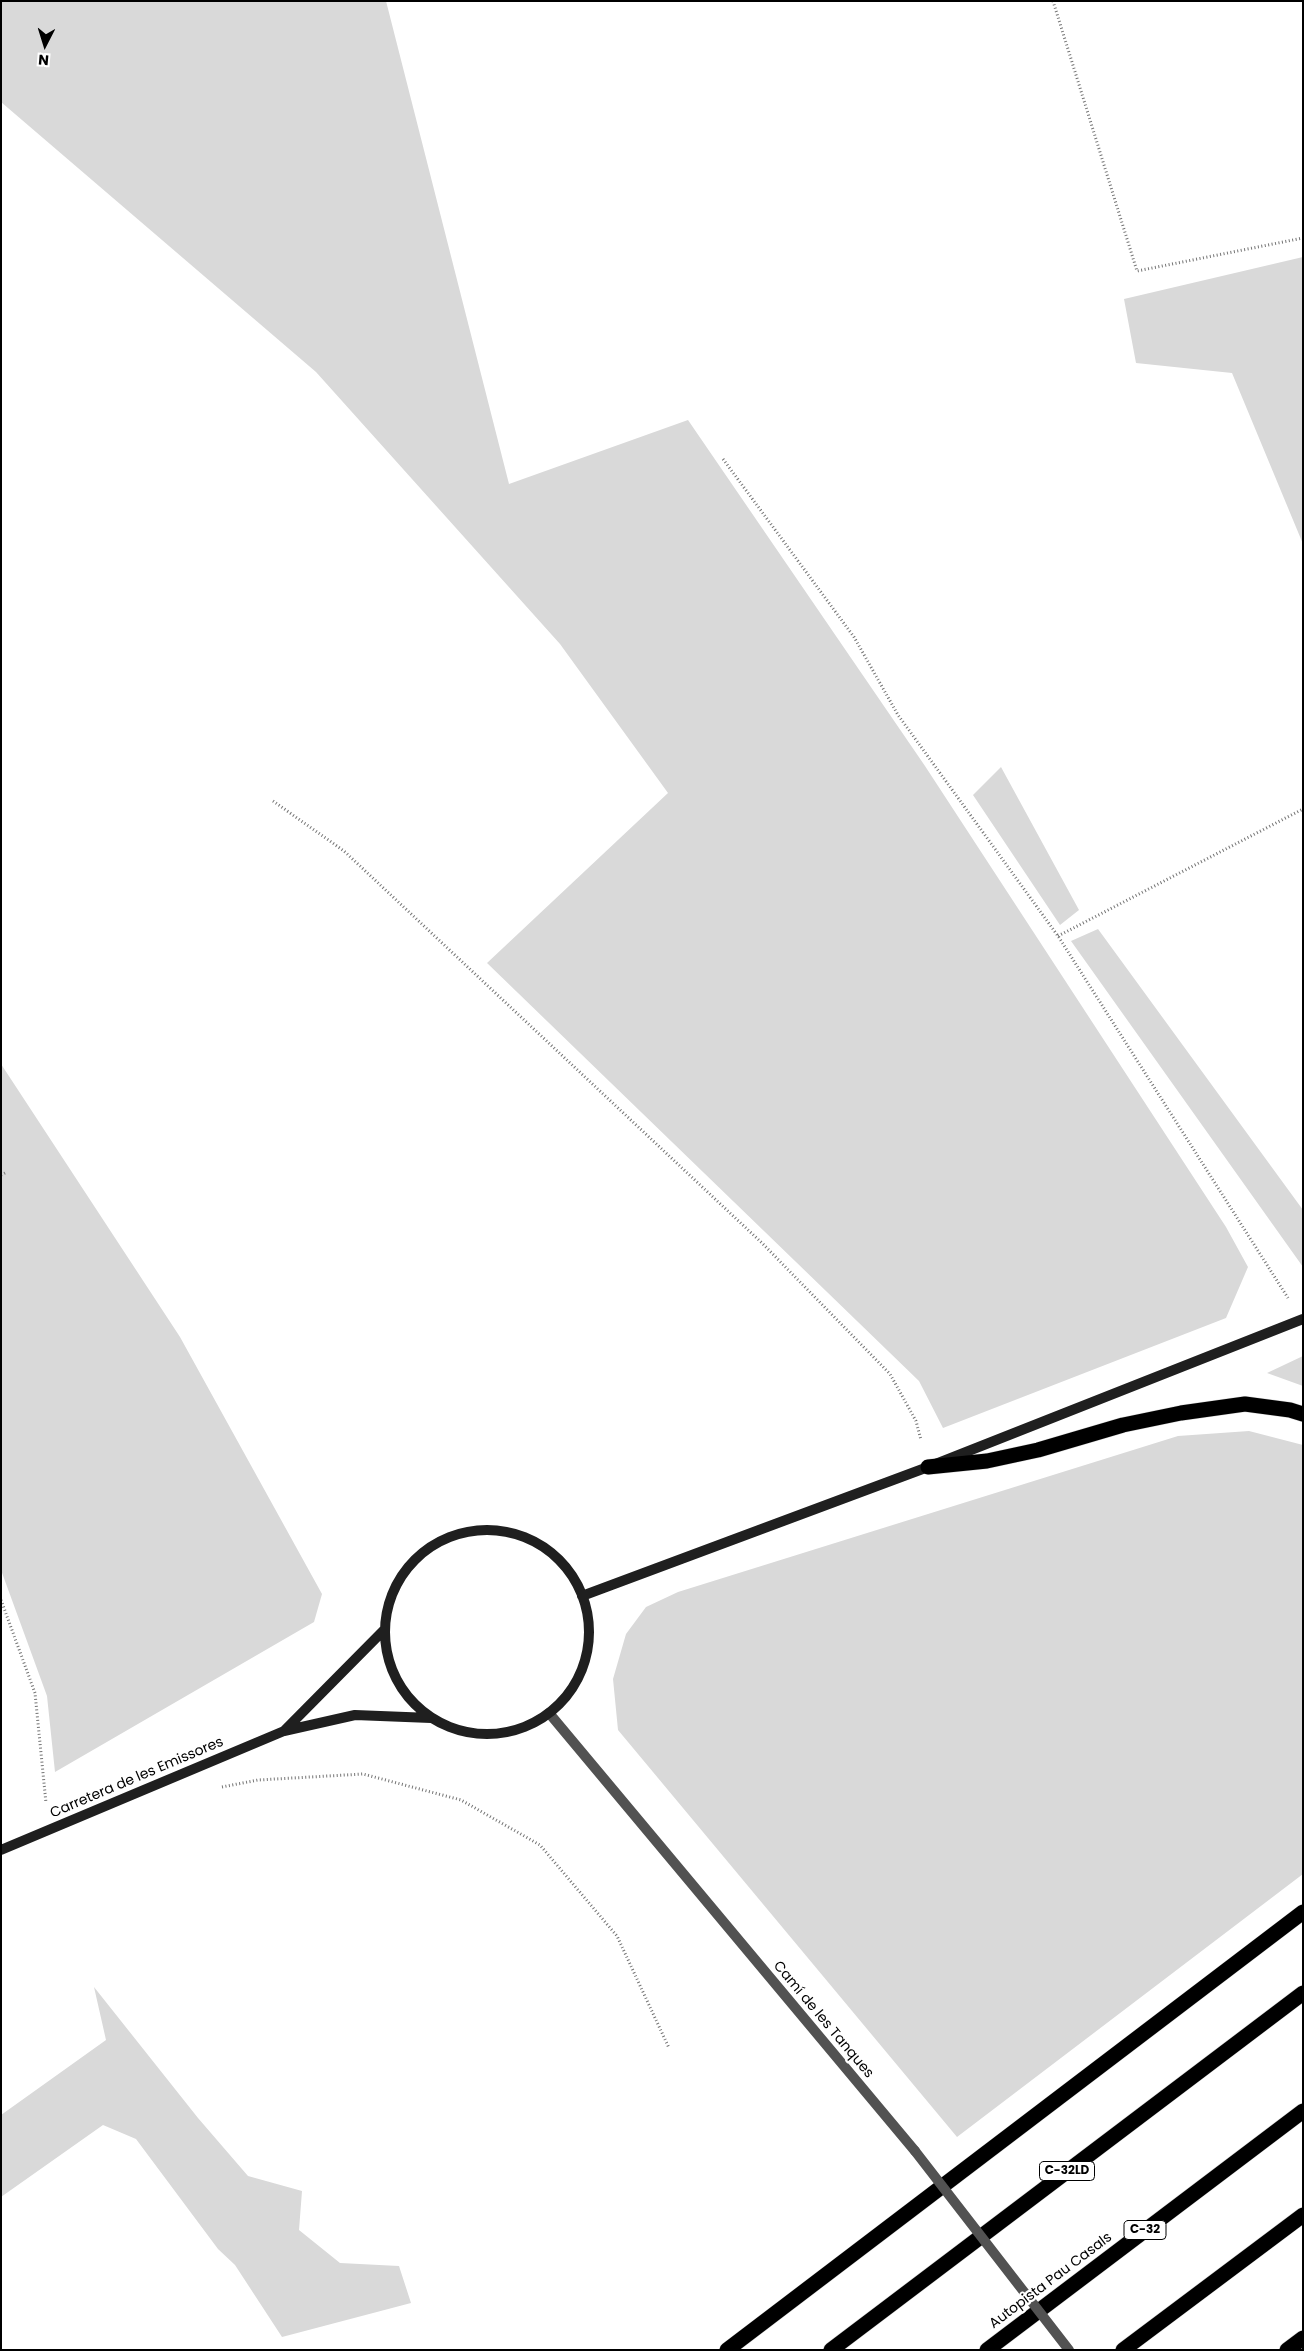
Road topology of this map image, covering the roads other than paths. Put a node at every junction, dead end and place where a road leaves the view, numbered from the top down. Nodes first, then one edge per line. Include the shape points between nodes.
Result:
1 (1302, 1319) edge
2 (1303, 1414) edge
3 (928, 1467) junction
4 (582, 1596) junction
5 (385, 1629) junction
6 (549, 1713) junction
7 (431, 1718) junction
8 (284, 1731) junction
9 (1, 1850) edge
10 (1303, 1912) edge
11 (1303, 1993) edge
12 (1303, 2111) edge
13 (1303, 2215) edge
14 (1303, 2338) edge
15 (727, 2350) edge
16 (831, 2350) edge
17 (987, 2350) edge
18 (1069, 2350) edge
19 (1123, 2350) edge
20 (1288, 2350) edge

1 - 3 street
2 - 3 highway via 1245,1404 1180,1413 987,1461
3 - 4 street
4 - 5 street via 566,1569 538,1544 493,1530 470,1532 448,1538 410,1565 388,1606
4 - 6 street via 588,1617 585,1660 577,1681
5 - 7 street via 386,1649 401,1688
5 - 8 street
6 - 7 street via 531,1724 491,1734 470,1733
6 - 18 street, Camí de les Tanques, bridge via 914,2151
7 - 8 street via 355,1715
8 - 9 street, Carretera de les Emissores
10 - 15 highway
11 - 16 highway, C-32LD
12 - 17 highway, Autopista Pau Casals / C-32
13 - 19 highway
14 - 20 highway

